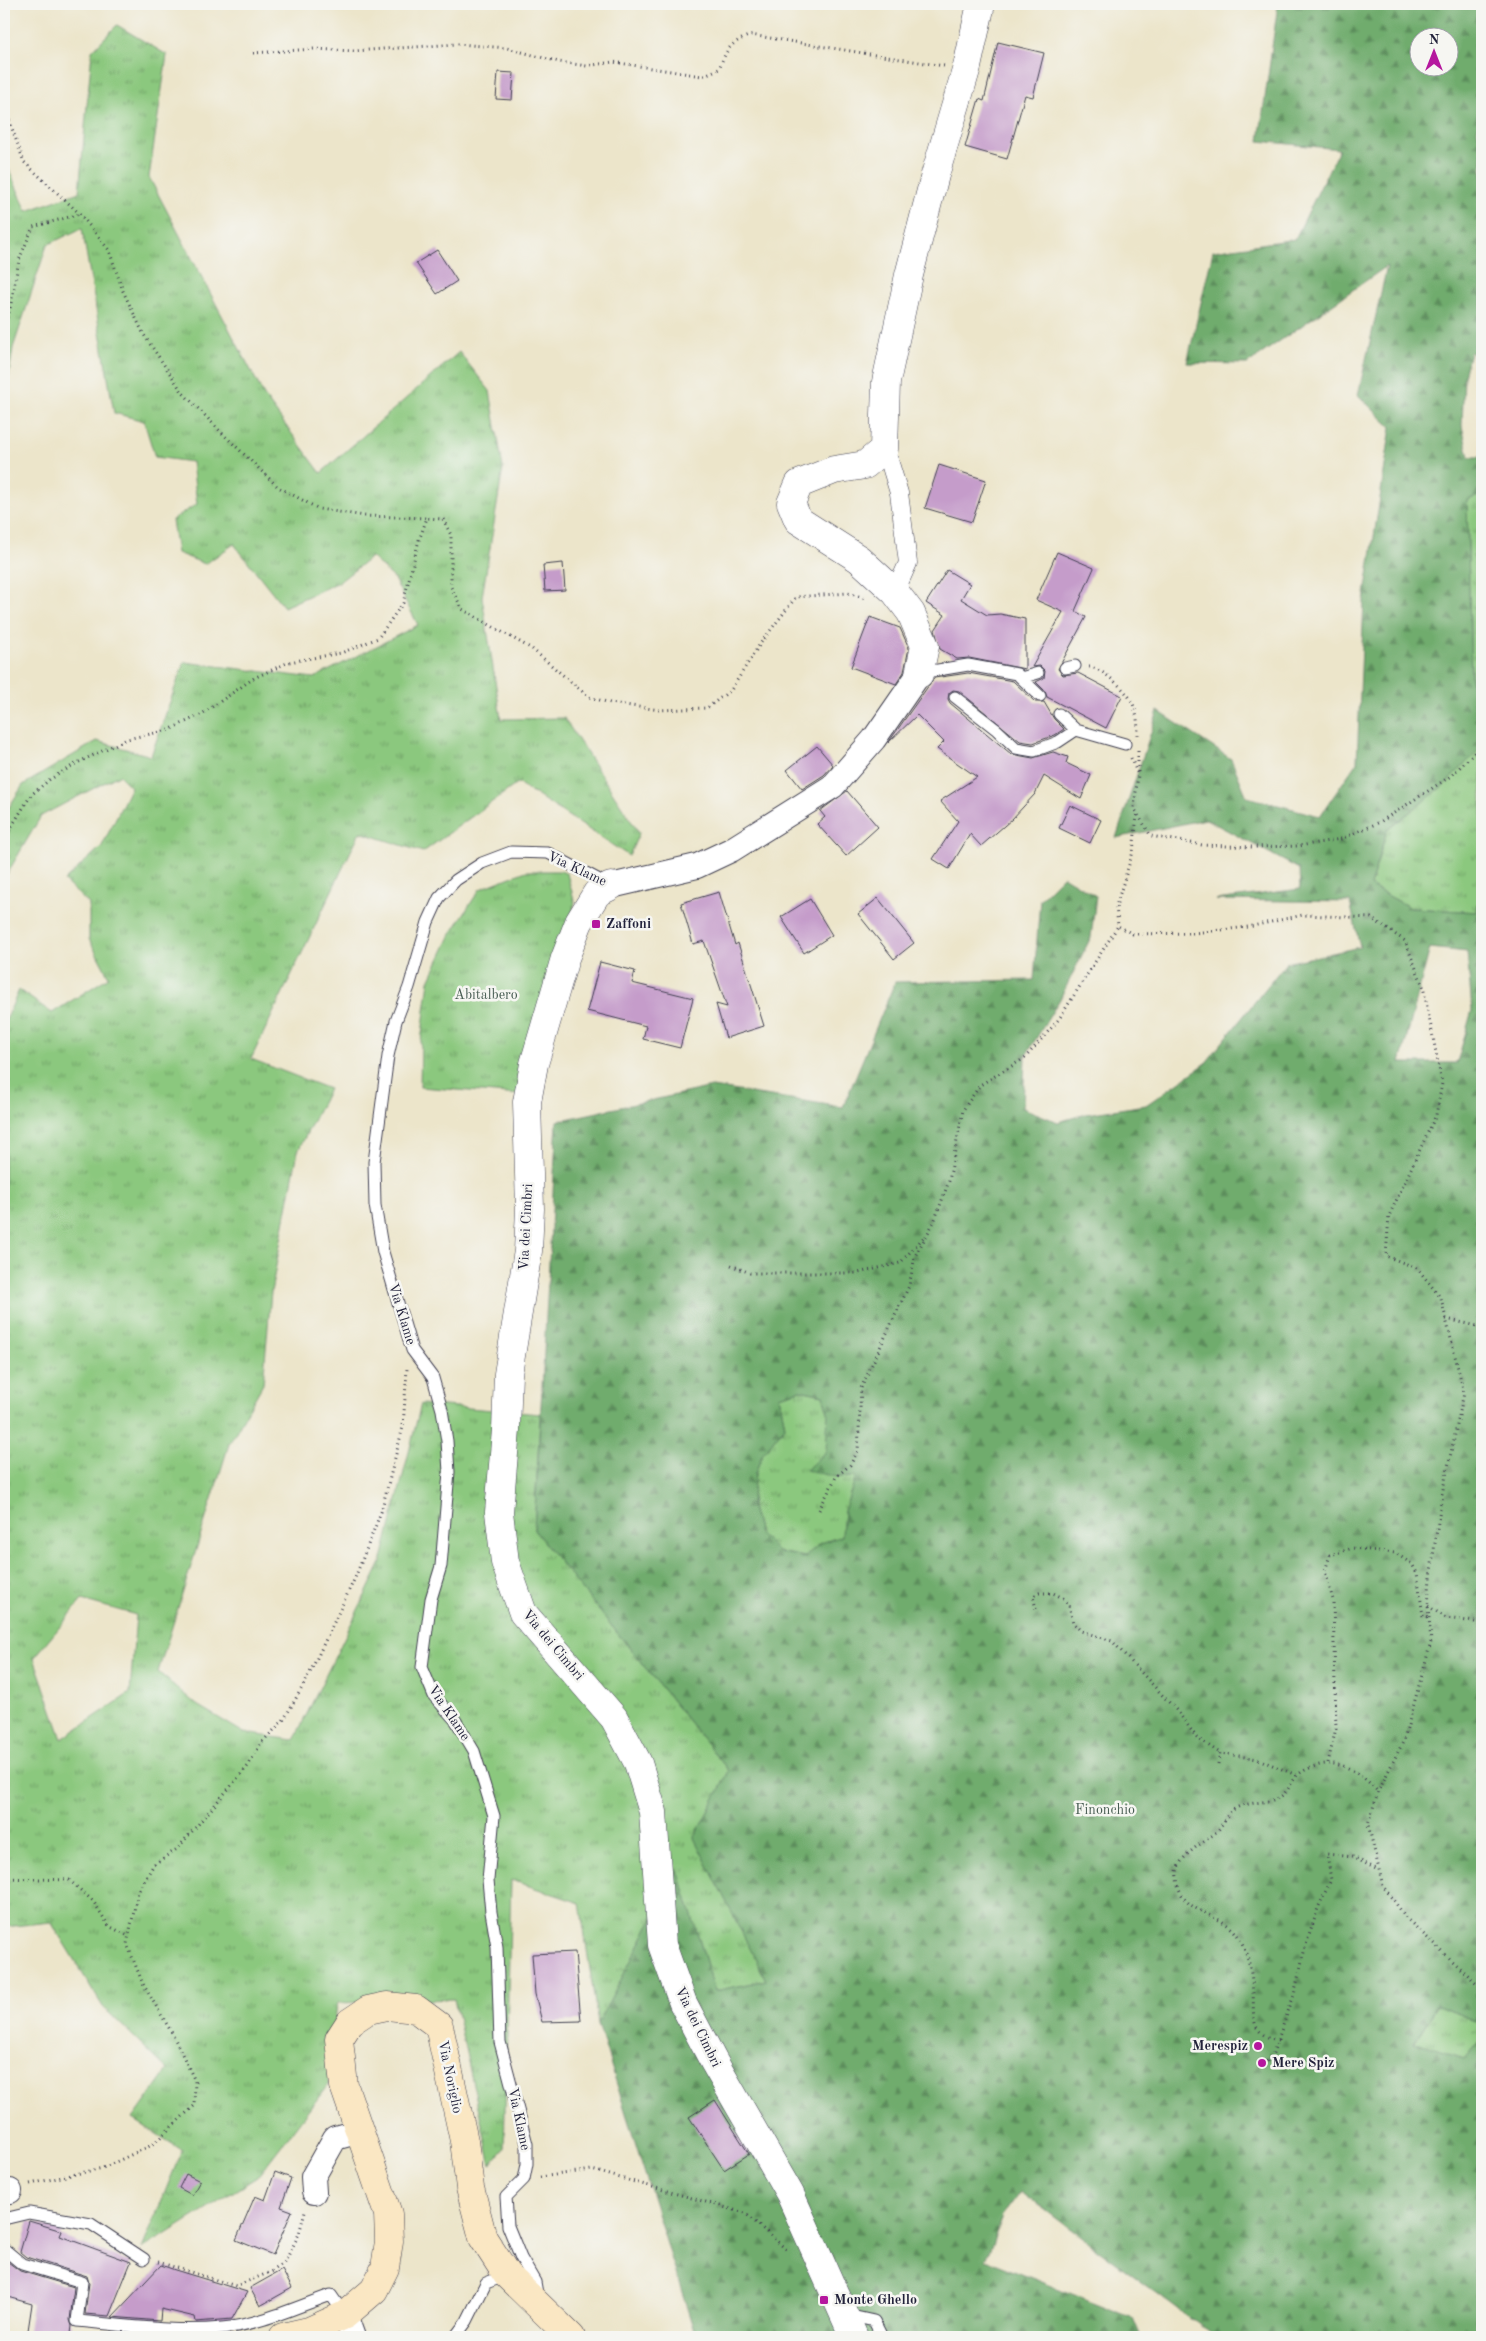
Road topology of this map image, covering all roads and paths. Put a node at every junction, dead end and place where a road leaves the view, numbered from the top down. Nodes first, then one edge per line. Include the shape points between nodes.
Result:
1 (981, 4) edge
2 (253, 54) dead end
3 (967, 67) junction
4 (4, 106) edge
5 (80, 214) junction
6 (4, 327) edge
7 (884, 449) junction
8 (427, 518) junction
9 (895, 592) junction
10 (866, 599) dead end
11 (1070, 667) dead end
12 (1038, 672) dead end
13 (923, 677) junction
14 (1021, 678) junction
15 (1040, 696) dead end
16 (955, 697) dead end
17 (1059, 714) dead end
18 (1076, 730) junction
19 (1138, 738) dead end
20 (1125, 744) joint
21 (1482, 745) edge
22 (1138, 748) dead end
23 (1138, 776) junction
24 (1137, 815) junction
25 (4, 839) edge
26 (611, 886) junction
27 (1118, 926) junction
28 (928, 1233) junction
29 (732, 1265) dead end
30 (1446, 1319) junction
31 (1482, 1327) edge
32 (408, 1336) junction
33 (819, 1510) dead end
34 (1428, 1606) junction
35 (1036, 1610) dead end
36 (1429, 1616) junction
37 (1482, 1623) edge
38 (1220, 1753) junction
39 (1328, 1763) junction
40 (1218, 1764) dead end
41 (1296, 1776) junction
42 (1378, 1792) junction
43 (1379, 1870) junction
44 (4, 1878) edge
45 (128, 1936) junction
46 (1482, 1988) edge
47 (1278, 2040) junction
48 (1262, 2063) dead end
49 (360, 2131) junction
50 (524, 2179) junction
51 (7, 2192) edge
52 (314, 2192) joint
53 (4, 2219) edge
54 (4, 2249) edge
55 (792, 2254) dead end
56 (144, 2259) joint
57 (507, 2275) junction
58 (538, 2305) junction
59 (349, 2326) edge
60 (848, 2326) edge
61 (283, 2337) edge
62 (455, 2337) edge
63 (570, 2337) edge
64 (882, 2337) edge

1 - 3 street
2 - 3 path via 458,44 507,48 587,66 613,62 702,76 719,69 734,41 751,35 930,65
3 - 7 street via 909,276 886,382
4 - 5 path via 24,162
5 - 6 path via 33,227 19,260
5 - 8 path via 109,250 144,336 183,393 278,487 319,509 365,516
7 - 9 street via 899,493 908,563
7 - 9 street via 865,465 834,470 799,484 791,503 798,520 859,559
8 - 10 path via 443,519 451,535 451,586 462,610 532,649 589,697 610,703 660,710 707,708 731,690 760,644 796,597 848,593
8 - 25 path via 403,603 378,638 341,653 289,662 254,678 202,714 169,730 127,739 76,763 31,795
9 - 13 street via 910,613 925,646
11 - 19 path via 1095,667 1118,684 1133,702
12 - 14 lane
13 - 14 lane via 968,665 1016,674
13 - 26 street, Via Klame via 834,786 730,850 697,866
14 - 15 lane
16 - 18 lane via 1016,748 1034,751 1058,742
17 - 18 lane
18 - 20 lane
20 - 23 path
21 - 24 path via 1451,776 1380,822 1342,839 1299,846 1202,845 1151,836
22 - 23 path
23 - 24 path via 1134,808
24 - 27 path via 1133,852 1116,906
26 - 32 lane, Via Klame via 548,853 511,852 482,863 456,880 439,898 428,922 394,1030 374,1162 375,1205 383,1252
26 - 60 street, Via dei Cimbri via 597,893 575,930 534,1064 528,1102 528,1252 508,1374 499,1512 505,1562 523,1613 614,1718 638,1763 653,1812 662,1945 683,2002 790,2194
27 - 28 path via 1059,1019 1025,1058 980,1085 963,1110 949,1181
27 - 30 path via 1133,934 1194,933 1303,916 1371,918 1405,941 1423,986 1442,1083 1436,1115 1389,1216 1386,1256 1417,1268 1441,1298
28 - 29 path via 900,1263 858,1273 750,1273
28 - 33 path via 914,1256 909,1286 861,1388 858,1451 850,1465 836,1476
30 - 31 path
30 - 34 path via 1464,1393 1442,1494
32 - 45 path via 403,1427 393,1467 368,1549 322,1649 283,1721 261,1743 248,1766 177,1849 154,1864 138,1892
32 - 50 lane, Via Klame via 412,1350 433,1378 443,1418 449,1472 441,1566 431,1599 422,1667 434,1696 456,1721 474,1751 494,1816 488,1880 497,1946 500,2042 527,2144 528,2164
34 - 36 path
34 - 37 path via 1446,1618
35 - 38 path via 1033,1596 1039,1593 1053,1593 1063,1598 1069,1605 1073,1623 1081,1631 1112,1640 1178,1712 1197,1738
36 - 39 path via 1424,1616 1417,1573 1412,1564 1395,1554 1353,1548 1330,1555 1325,1571 1333,1600 1336,1728
36 - 42 path via 1431,1642 1404,1740
38 - 40 path
38 - 41 path via 1258,1759
39 - 41 path
39 - 42 path via 1355,1771
41 - 47 path via 1281,1796 1234,1809 1218,1830 1188,1853 1176,1877 1190,1906 1235,1932 1249,1964 1256,2026 1269,2038
42 - 43 path via 1368,1824
43 - 46 path via 1383,1886 1408,1920
43 - 47 path via 1353,1857 1327,1854 1331,1880 1318,1908
44 - 45 path via 69,1880 93,1901 109,1926
45 - 51 path via 133,1963 195,2081 194,2106 152,2145 103,2168 42,2180
47 - 48 path via 1273,2054
49 - 52 street via 335,2138 313,2177
49 - 57 main road, Via Noriglio via 344,2086 339,2039 350,2022 368,2010 387,2006 416,2009 439,2026 464,2141 470,2188 483,2238
49 - 59 main road, Via Noriglio via 388,2214 389,2241 385,2268
50 - 55 path via 592,2170 745,2213
50 - 58 lane via 506,2197 508,2226 535,2282
52 - 56 path via 285,2262 273,2271 236,2286
53 - 56 lane via 29,2213 91,2224
54 - 59 lane via 22,2264 82,2282 77,2321 173,2329 223,2328 256,2322 332,2295
57 - 58 main road, Via Noriglio
57 - 62 lane via 486,2283
58 - 63 main road, Via Noriglio
59 - 61 main road, Via Noriglio
60 - 64 lane via 874,2321

